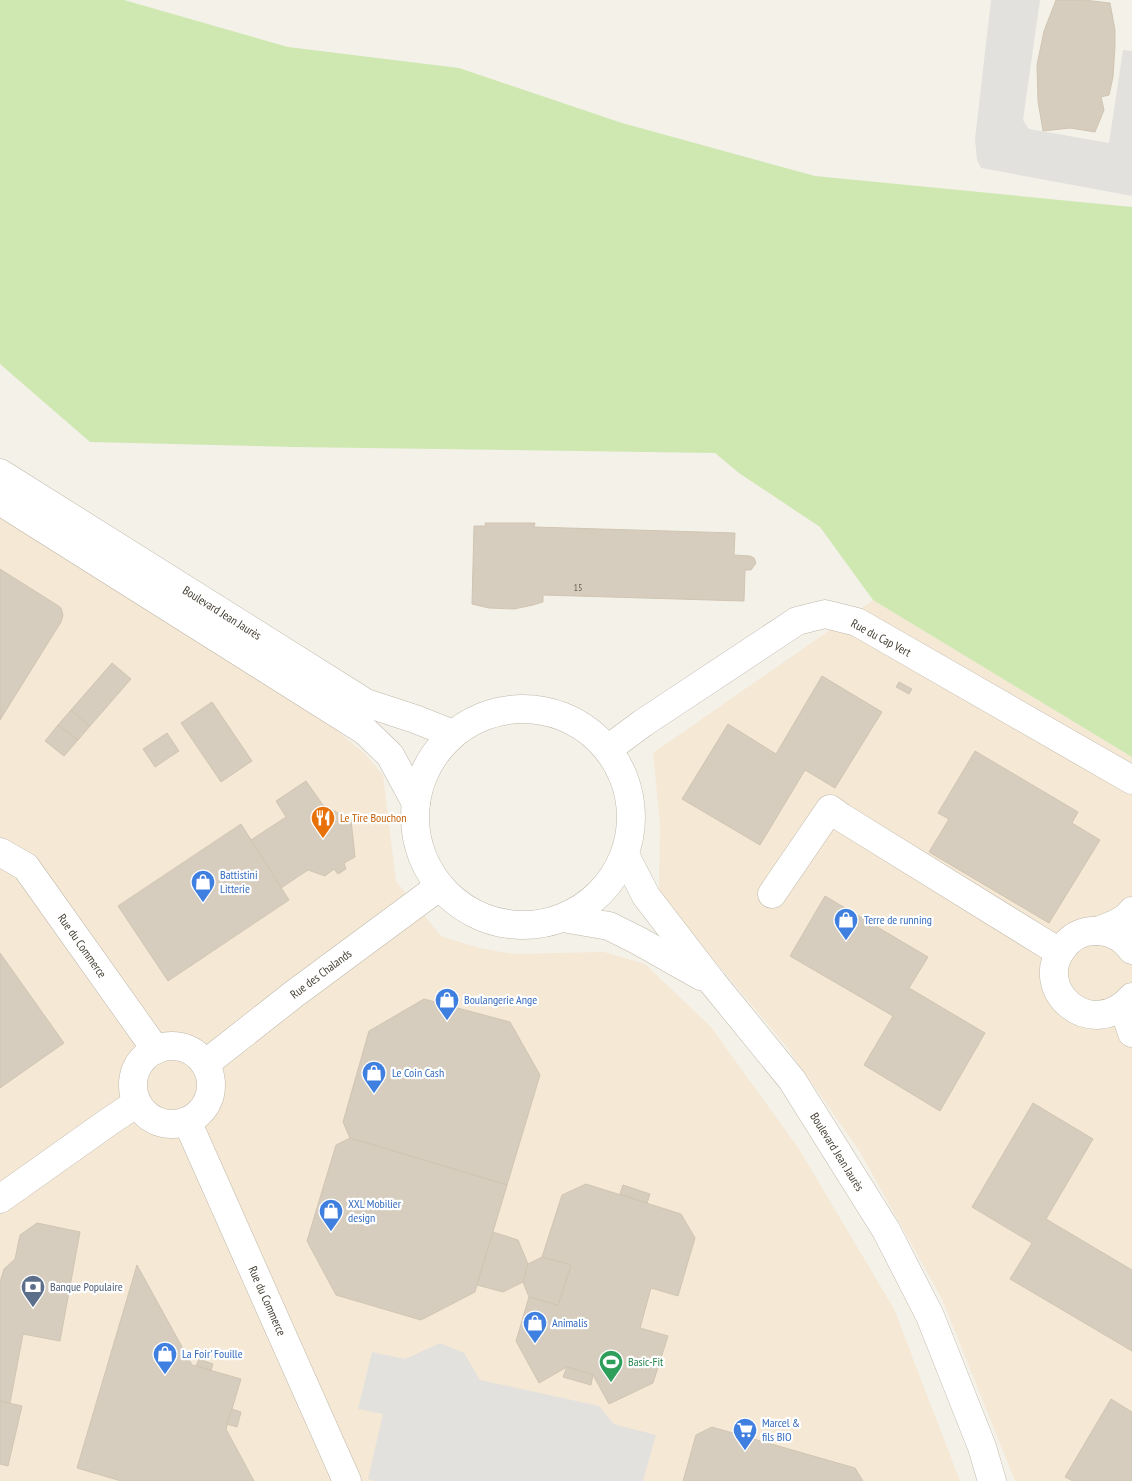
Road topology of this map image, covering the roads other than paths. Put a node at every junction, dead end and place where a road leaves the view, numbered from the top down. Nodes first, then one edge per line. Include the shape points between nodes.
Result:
1 (0, 473) edge
2 (0, 501) edge
3 (453, 734) junction
4 (608, 749) junction
5 (1132, 780) edge
6 (416, 803) junction
7 (0, 852) edge
8 (625, 855) junction
9 (440, 886) junction
10 (772, 894) dead end
11 (1130, 913) edge
12 (563, 918) junction
13 (1098, 931) junction
14 (1132, 949) edge
15 (1059, 952) junction
16 (714, 983) junction
17 (1127, 1002) edge
18 (1132, 1033) edge
19 (156, 1050) junction
20 (205, 1064) junction
21 (138, 1103) junction
22 (188, 1121) junction
23 (0, 1199) edge
24 (347, 1481) edge
25 (992, 1481) edge

1 - 3 street, Boulevard Jean Jaurès via 366,703
2 - 6 street, Boulevard Jean Jaurès via 365,731 390,756
3 - 4 street via 483,716 517,709 551,712 582,726
3 - 6 street via 435,754 422,777
4 - 5 street, Rue du Cap Vert via 797,621 825,614 857,622
4 - 8 street via 622,773 630,800 632,828
6 - 9 street via 416,832 421,852
7 - 19 street, Rue du Commerce via 26,867
8 - 12 street via 610,882 589,903
8 - 16 street, Boulevard Jean Jaurès via 646,896
9 - 12 street via 465,908 496,922 530,926
9 - 20 street, Rue des Chalands
10 - 15 street via 830,809
11 - 13 street via 1115,925
11 - 14 street via 1127,932
12 - 16 street via 609,926
13 - 14 street via 1111,933
13 - 15 street via 1076,936
15 - 17 street via 1054,980 1069,1005 1081,1013 1095,1015 1110,1013
16 - 25 street, Boulevard Jean Jaurès via 792,1080 886,1230 930,1316 982,1447
17 - 18 street
19 - 20 street via 177,1047 188,1050
19 - 21 street via 145,1057 134,1078
20 - 22 street via 210,1074 209,1096 197,1115
21 - 22 street via 153,1119 164,1123
21 - 23 street
22 - 24 street, Rue du Commerce

